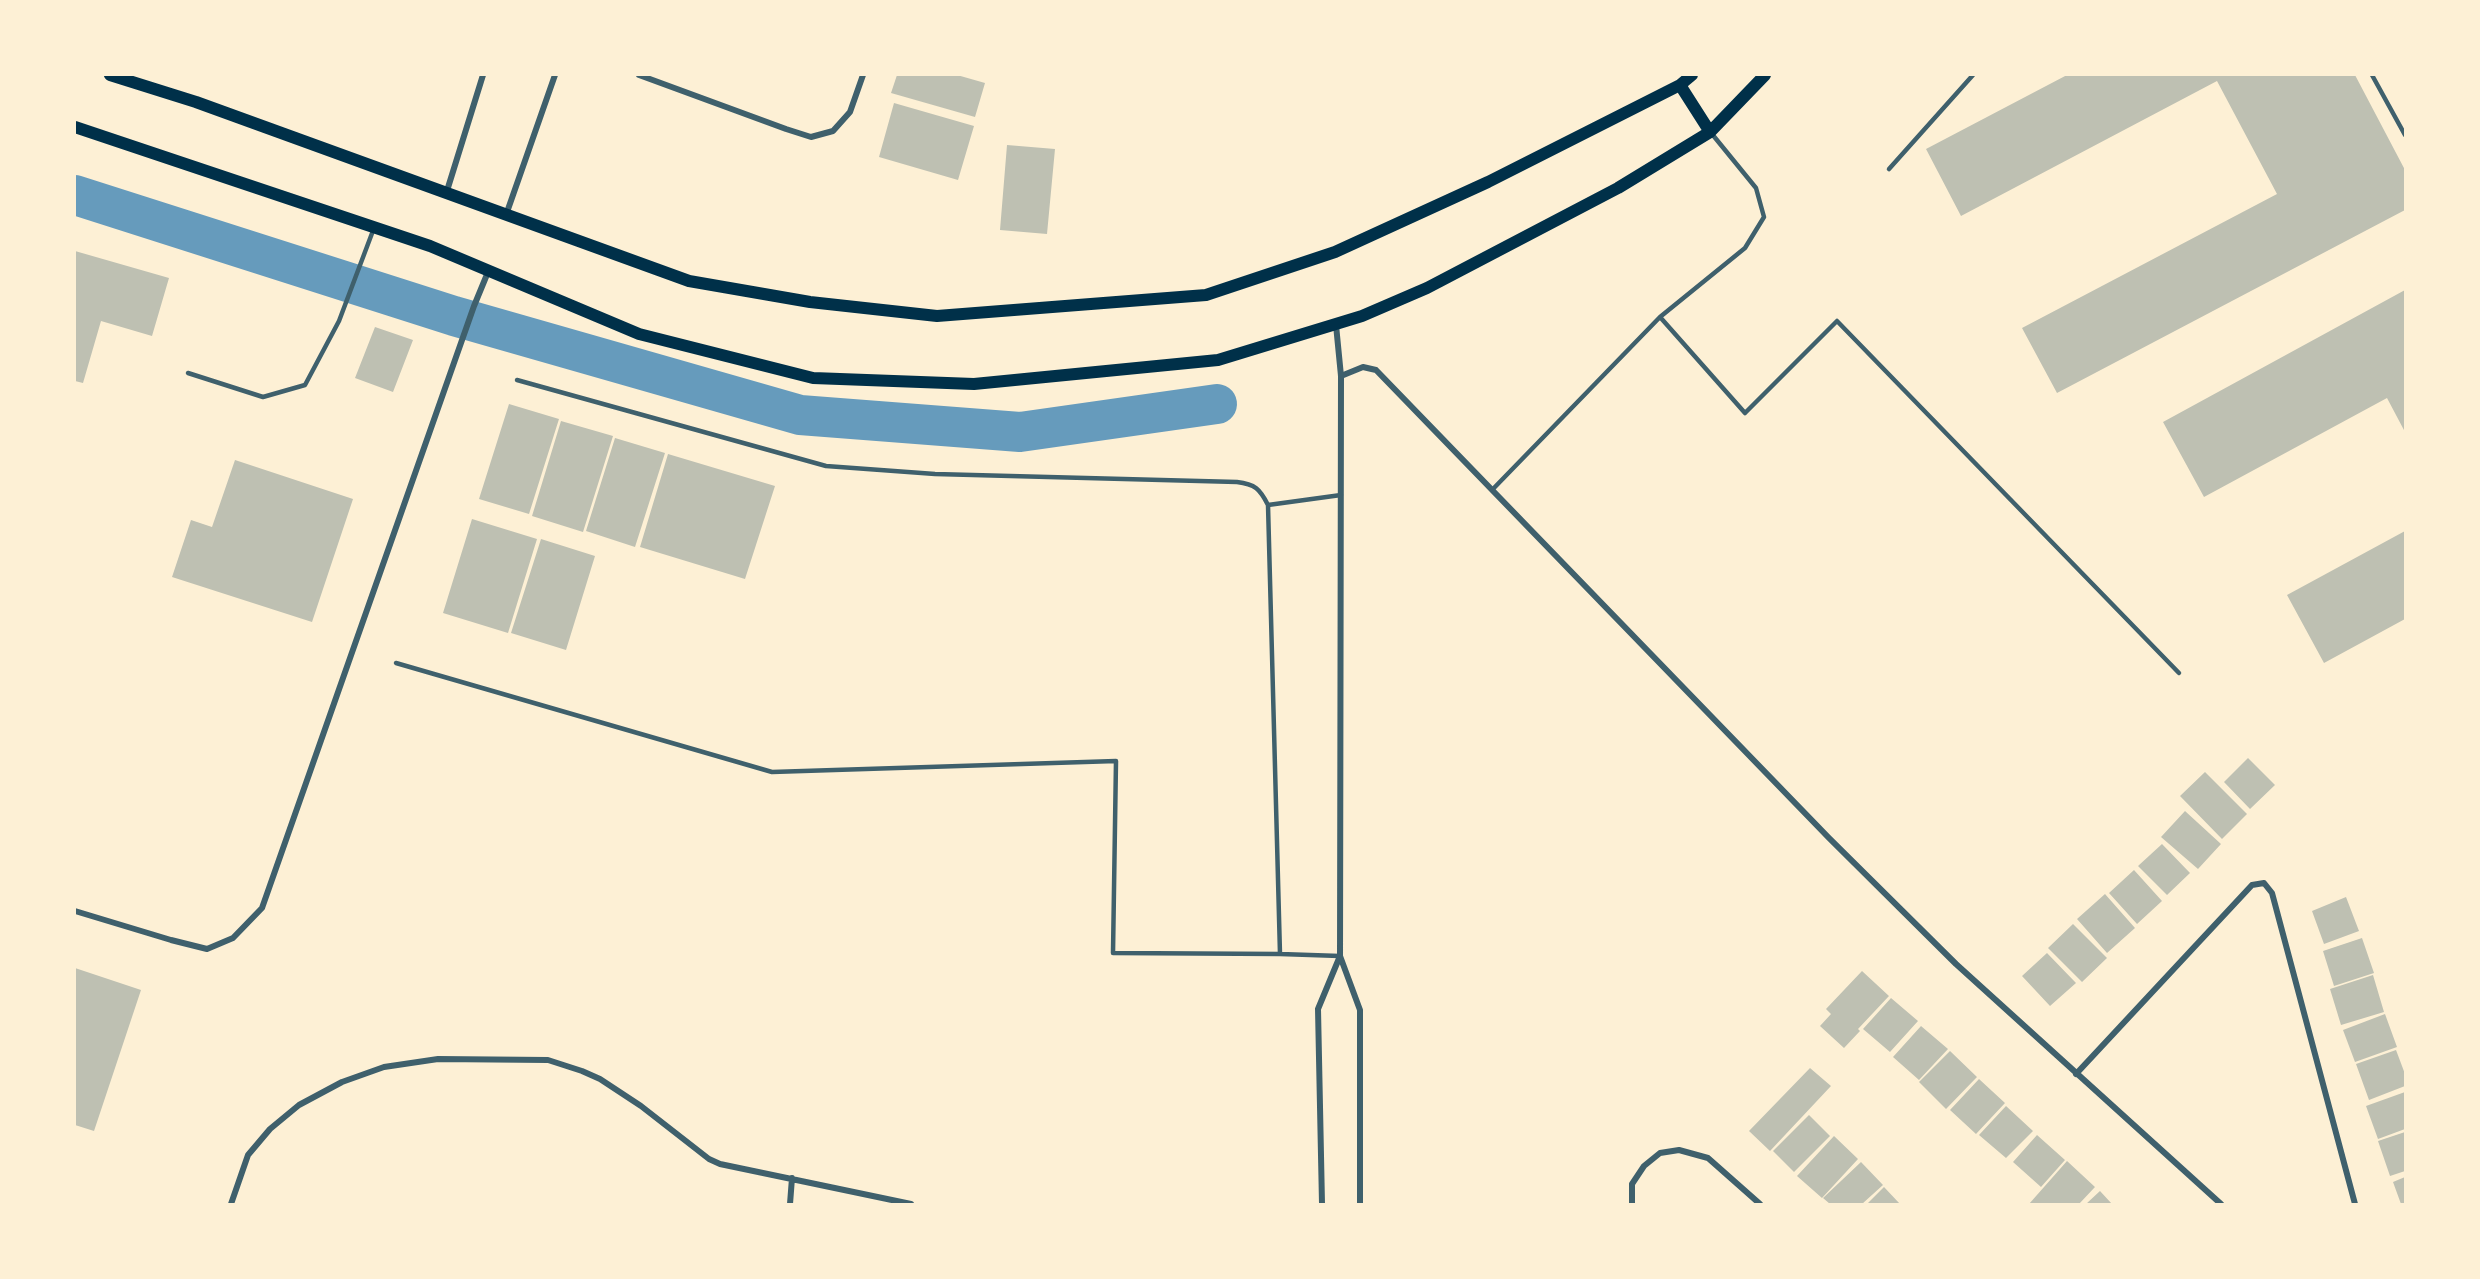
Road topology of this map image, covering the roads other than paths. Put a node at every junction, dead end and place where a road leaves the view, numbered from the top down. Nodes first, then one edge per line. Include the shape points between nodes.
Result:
1 (110, 75) edge
2 (483, 75) edge
3 (555, 75) edge
4 (639, 75) edge
5 (863, 75) edge
6 (1692, 75) edge
7 (1765, 75) edge
8 (1972, 75) edge
9 (2372, 75) edge
10 (1680, 86) junction
11 (75, 127) edge
12 (1710, 132) junction
13 (2405, 135) edge
14 (1889, 169) dead end
15 (446, 194) junction
16 (506, 215) junction
17 (374, 227) junction
18 (488, 272) junction
19 (1660, 317) junction
20 (1336, 325) junction
21 (188, 373) dead end
22 (1341, 376) junction
23 (518, 380) dead end
24 (1492, 490) junction
25 (1341, 495) junction
26 (1268, 505) junction
27 (396, 663) dead end
28 (2179, 673) dead end
29 (75, 911) edge
30 (1280, 954) junction
31 (1340, 956) junction
32 (2076, 1074) junction
33 (792, 1178) junction
34 (231, 1204) edge
35 (790, 1204) edge
36 (910, 1204) edge
37 (1322, 1204) edge
38 (1360, 1204) edge
39 (1632, 1204) edge
40 (1760, 1204) edge
41 (2221, 1204) edge
42 (2355, 1204) edge

1 - 15 main road via 196,102
2 - 15 street
3 - 16 street
4 - 5 street via 811,136 833,131 850,112
6 - 10 main road
7 - 12 main road
8 - 14 lane
9 - 13 lane
10 - 12 main road
10 - 16 main road via 1488,183 1335,252 1206,295 937,316 821,303 689,280
11 - 17 main road
12 - 19 lane via 1756,188 1764,217 1744,248
12 - 20 main road via 1618,189 1438,282
15 - 16 main road
17 - 18 main road
17 - 21 lane via 339,321 305,385 262,397
18 - 20 main road via 639,334 813,378 974,384 1218,360
18 - 29 street via 262,908 233,938 207,949
19 - 24 lane
19 - 28 lane via 1745,413 1837,321
20 - 22 street
22 - 24 street via 1363,368 1376,370
22 - 25 street
23 - 26 lane via 826,466 935,474 1250,483 1260,489
24 - 32 street via 1854,863
25 - 26 lane
25 - 31 street
26 - 30 lane
27 - 30 lane via 772,772 1116,761 1113,953
30 - 31 lane
31 - 37 street via 1318,1009
31 - 38 street via 1360,1010
32 - 41 street
32 - 42 street via 2252,885 2264,883 2272,893
33 - 34 street via 737,1169 709,1159 641,1106 582,1071 548,1060 438,1059 384,1068 342,1082 298,1105 248,1155
33 - 35 street
33 - 36 street
39 - 40 street via 1632,1184 1644,1166 1660,1153 1679,1150 1708,1158

